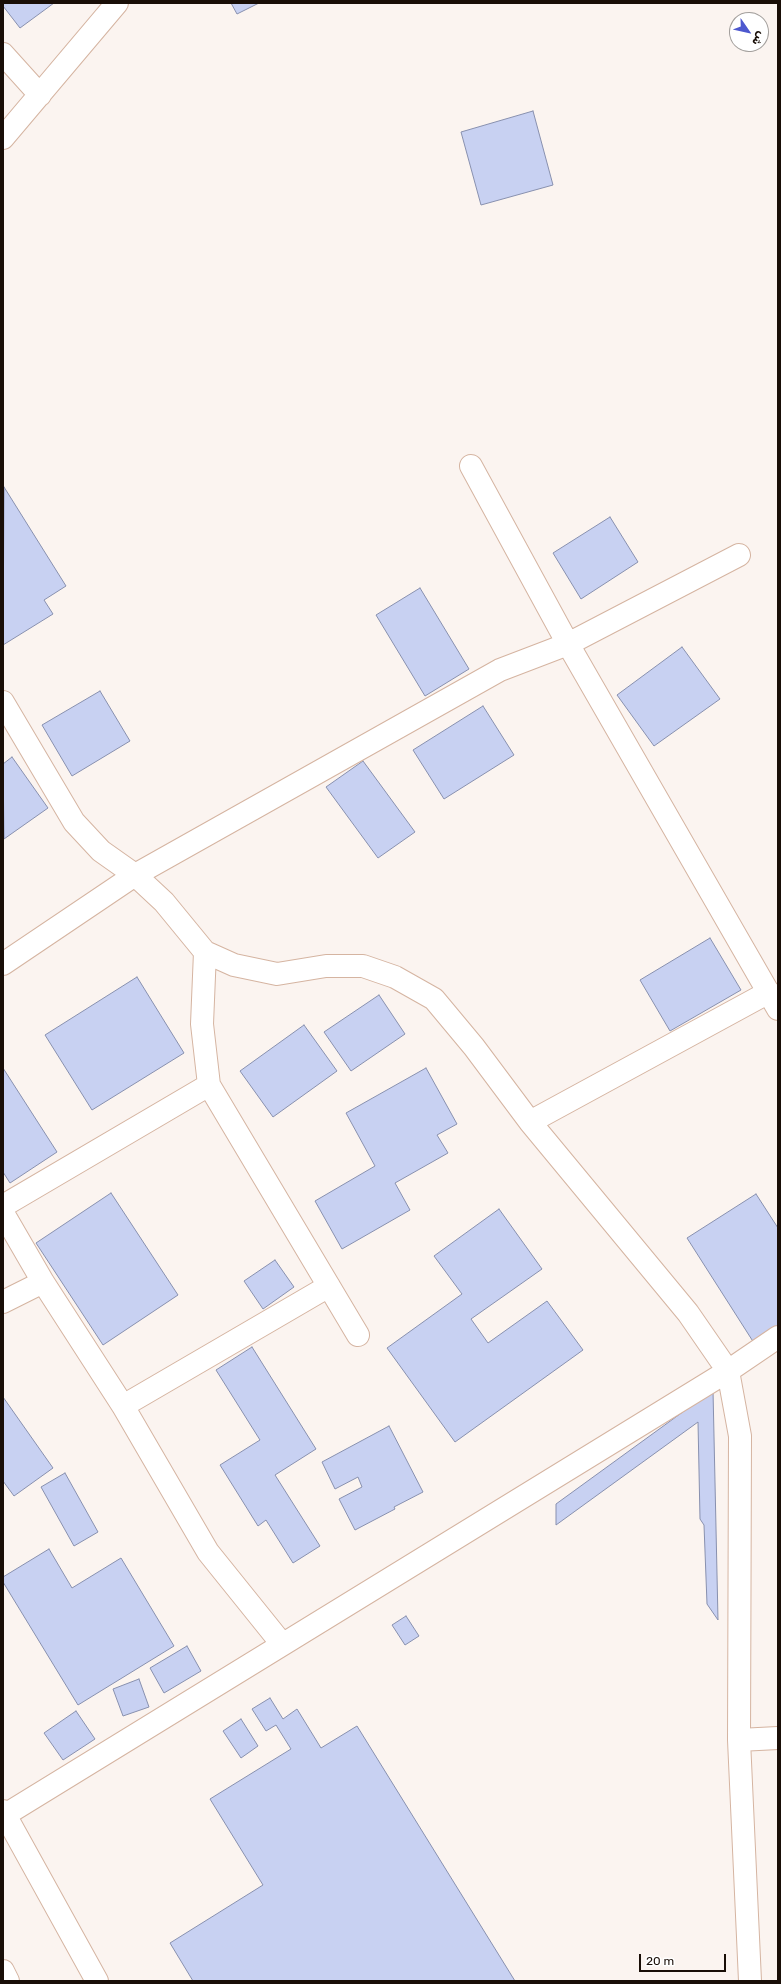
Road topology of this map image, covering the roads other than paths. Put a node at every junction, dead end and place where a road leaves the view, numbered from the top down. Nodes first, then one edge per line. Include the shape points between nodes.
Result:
1 (117, 3) edge
2 (3, 54) edge
3 (40, 95) junction
4 (3, 138) edge
5 (471, 466) dead end
6 (738, 555) dead end
7 (568, 644) junction
8 (3, 702) edge
9 (135, 875) junction
10 (205, 952) junction
11 (3, 964) edge
12 (773, 1000) edge
13 (209, 1085) junction
14 (530, 1122) junction
15 (3, 1206) edge
16 (3, 1214) edge
17 (43, 1282) junction
18 (329, 1286) junction
19 (3, 1302) edge
20 (358, 1335) dead end
21 (778, 1337) edge
22 (728, 1371) junction
23 (123, 1406) junction
24 (282, 1644) junction
25 (778, 1738) edge
26 (739, 1740) junction
27 (4, 1813) edge
28 (3, 1972) edge
29 (8, 1981) edge
30 (97, 1981) edge
31 (750, 1981) edge

1 - 3 main road
2 - 3 main road
3 - 4 main road
5 - 7 main road
6 - 7 main road
7 - 9 main road via 500,670
7 - 12 main road
8 - 9 main road via 74,822 101,851
9 - 10 main road via 164,902
9 - 11 main road
10 - 13 main road via 202,1024
10 - 14 main road via 234,965 277,974 326,966 363,966 395,977 434,999
12 - 14 main road
13 - 15 main road
13 - 18 main road
14 - 22 main road via 688,1313
16 - 17 main road
17 - 19 main road
17 - 23 main road
18 - 20 main road
18 - 23 main road
21 - 22 main road
22 - 24 main road
22 - 26 main road via 740,1436
23 - 24 main road via 208,1552
24 - 27 main road
25 - 26 main road
26 - 31 main road
27 - 30 main road
28 - 29 main road

